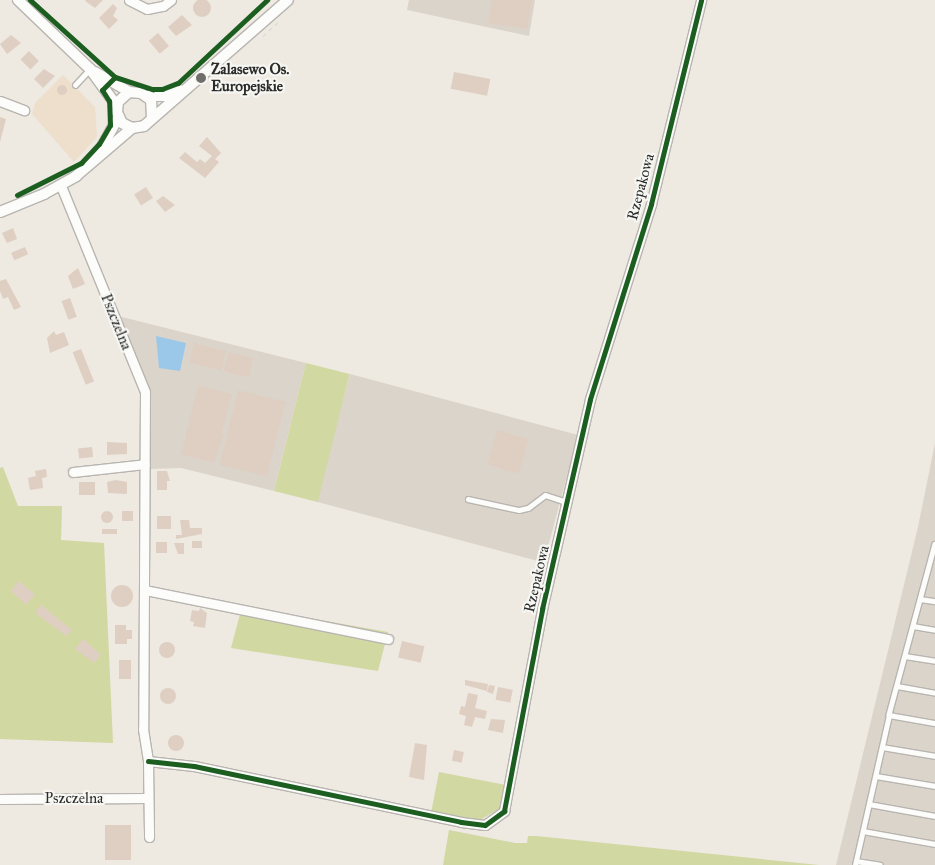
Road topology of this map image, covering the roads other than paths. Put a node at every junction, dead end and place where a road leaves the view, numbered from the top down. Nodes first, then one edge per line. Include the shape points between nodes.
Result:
1 (18, 0) edge
2 (129, 0) edge
3 (171, 0) edge
4 (288, 0) edge
5 (701, 0) edge
6 (90, 69) junction
7 (195, 84) junction
8 (74, 85) dead end
9 (130, 92) junction
10 (147, 96) junction
11 (0, 101) edge
12 (117, 106) junction
13 (24, 110) dead end
14 (118, 118) junction
15 (152, 118) junction
16 (132, 128) junction
17 (90, 164) junction
18 (61, 186) junction
19 (0, 212) edge
20 (145, 464) junction
21 (73, 472) dead end
22 (468, 499) dead end
23 (567, 502) junction
24 (935, 544) edge
25 (928, 571) junction
26 (935, 572) edge
27 (145, 590) junction
28 (920, 599) junction
29 (935, 602) edge
30 (913, 626) junction
31 (935, 630) edge
32 (388, 639) dead end
33 (905, 656) junction
34 (935, 662) edge
35 (897, 686) junction
36 (935, 693) edge
37 (890, 716) junction
38 (935, 723) edge
39 (882, 747) junction
40 (935, 756) edge
41 (148, 761) junction
42 (876, 776) junction
43 (935, 786) edge
44 (147, 798) junction
45 (0, 799) edge
46 (869, 804) junction
47 (935, 816) edge
48 (863, 831) junction
49 (149, 837) dead end
50 (935, 844) edge
51 (856, 863) edge
52 (880, 865) edge

1 - 6 street
2 - 3 street via 147,10
4 - 7 street
5 - 23 street, Rzepakowa via 651,204 590,399
6 - 8 lane
6 - 9 street
6 - 12 street
7 - 10 street via 164,96
7 - 15 street
9 - 10 street
9 - 12 street via 121,98
10 - 15 street via 153,106
11 - 13 street
12 - 14 street
14 - 16 street
14 - 17 street
15 - 16 street via 144,126
16 - 17 street
17 - 18 street
18 - 19 street
18 - 20 street, Pszczelna via 144,392
20 - 21 street
20 - 27 street, Pszczelna
22 - 23 lane via 519,510 528,508 545,495
23 - 41 street, Rzepakowa via 542,609 508,796 504,811 495,820 485,825 461,822 194,766
24 - 25 lane
25 - 26 lane
25 - 28 lane
27 - 32 street
27 - 41 street, Pszczelna via 143,729
28 - 29 lane
28 - 30 lane
30 - 31 lane
30 - 33 lane
33 - 34 lane
33 - 35 lane
35 - 36 lane
35 - 37 lane
37 - 38 lane
37 - 39 lane
39 - 40 lane
39 - 42 lane
41 - 44 street, Pszczelna
42 - 43 lane
42 - 46 lane
44 - 45 street, Pszczelna
44 - 49 street, Pszczelna
46 - 47 lane
46 - 48 lane
48 - 50 lane
48 - 51 lane
51 - 52 lane

